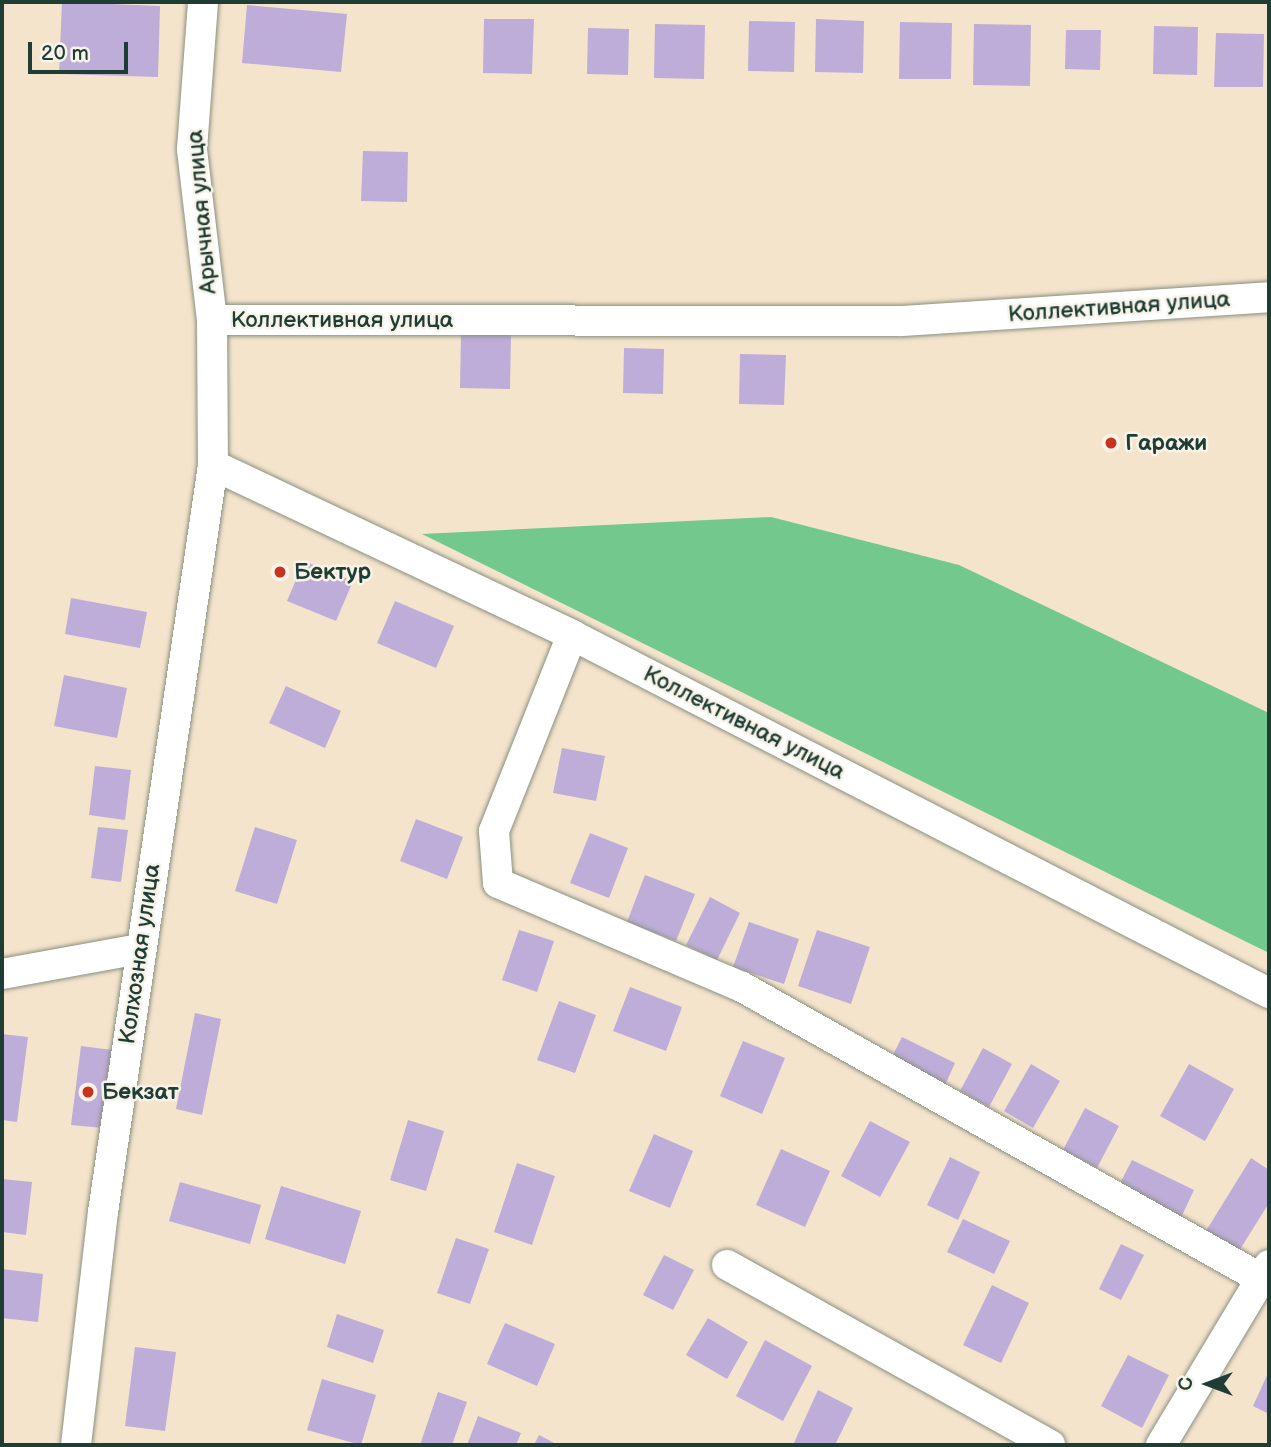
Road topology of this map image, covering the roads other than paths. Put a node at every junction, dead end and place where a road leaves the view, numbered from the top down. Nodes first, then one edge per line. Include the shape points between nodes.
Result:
1 (204, 2) edge
2 (1269, 297) edge
3 (212, 320) junction
4 (213, 465) junction
5 (572, 635) junction
6 (140, 949) junction
7 (2, 974) edge
8 (1269, 993) edge
9 (726, 1265) dead end
10 (1267, 1276) edge
11 (76, 1445) edge
12 (1051, 1445) edge
13 (1161, 1445) edge

1 - 3 street, Арычная улица via 192,149
2 - 3 street, Коллективная улица via 902,321
3 - 4 street, Арычная улица
4 - 5 street, Коллективная улица
4 - 6 street, Колхозная улица
5 - 8 street, Коллективная улица
5 - 10 street via 494,831 498,883 742,987
6 - 7 street
6 - 11 street, Колхозная улица
9 - 12 street
10 - 13 street

